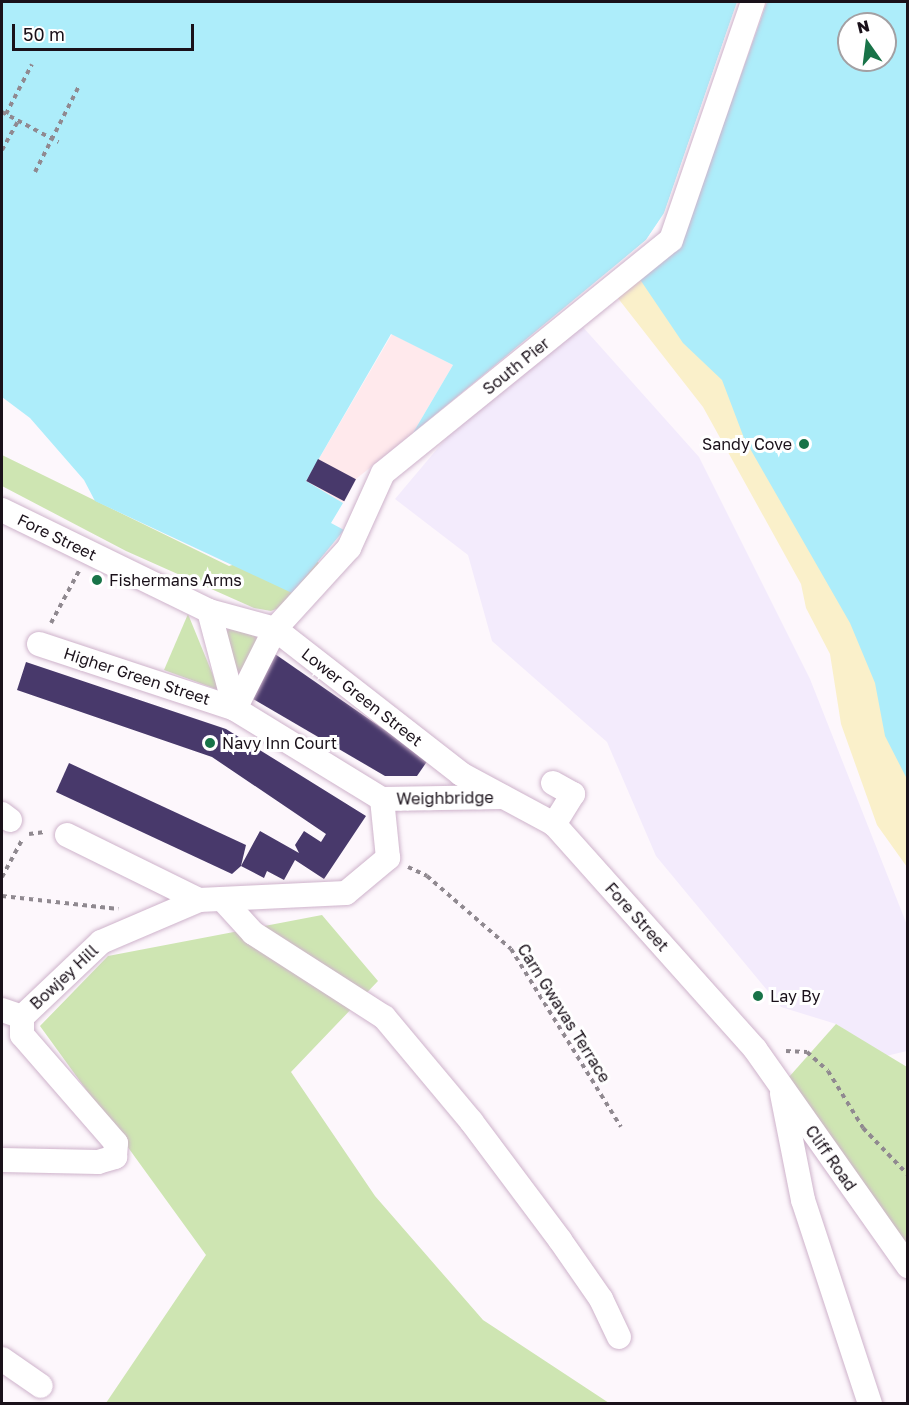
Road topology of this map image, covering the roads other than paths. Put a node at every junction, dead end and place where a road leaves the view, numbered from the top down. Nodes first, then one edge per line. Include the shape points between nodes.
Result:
1 (753, 2) edge
2 (2, 510) edge
3 (209, 611) junction
4 (275, 630) junction
5 (43, 638) road end
6 (235, 709) junction
7 (571, 793) dead end
8 (508, 797) junction
9 (382, 799) junction
10 (554, 824) junction
11 (67, 835) road end
12 (210, 900) junction
13 (12, 1013) edge
14 (755, 1049) joint
15 (781, 1086) junction
16 (2, 1160) edge
17 (908, 1266) edge
18 (619, 1337) dead end
19 (2, 1359) edge
20 (41, 1386) dead end
21 (870, 1404) edge

1 - 4 street, South Pier via 670,240 383,473 349,548
2 - 3 street, Fore Street
3 - 4 street, Lower Green Street
3 - 6 street, Higher Green Street
4 - 6 street, South Pier
4 - 8 street, Lower Green Street via 460,774
5 - 6 street, Higher Green Street
6 - 9 street, Higher Green Street
7 - 10 street
8 - 9 street, Weighbridge
8 - 10 street, Fore Street
9 - 12 street, Bowjey Hill via 388,858 346,893
10 - 14 street, Fore Street
11 - 12 street
12 - 13 street, Bowjey Hill via 101,942
12 - 18 street via 253,933 384,1017 471,1121 560,1240 601,1299
13 - 16 street, Bowjey Hill via 21,1035 116,1143 115,1157 98,1162
14 - 15 street, Cliff Road
15 - 17 street, Cliff Road
15 - 21 street via 803,1200
19 - 20 street

